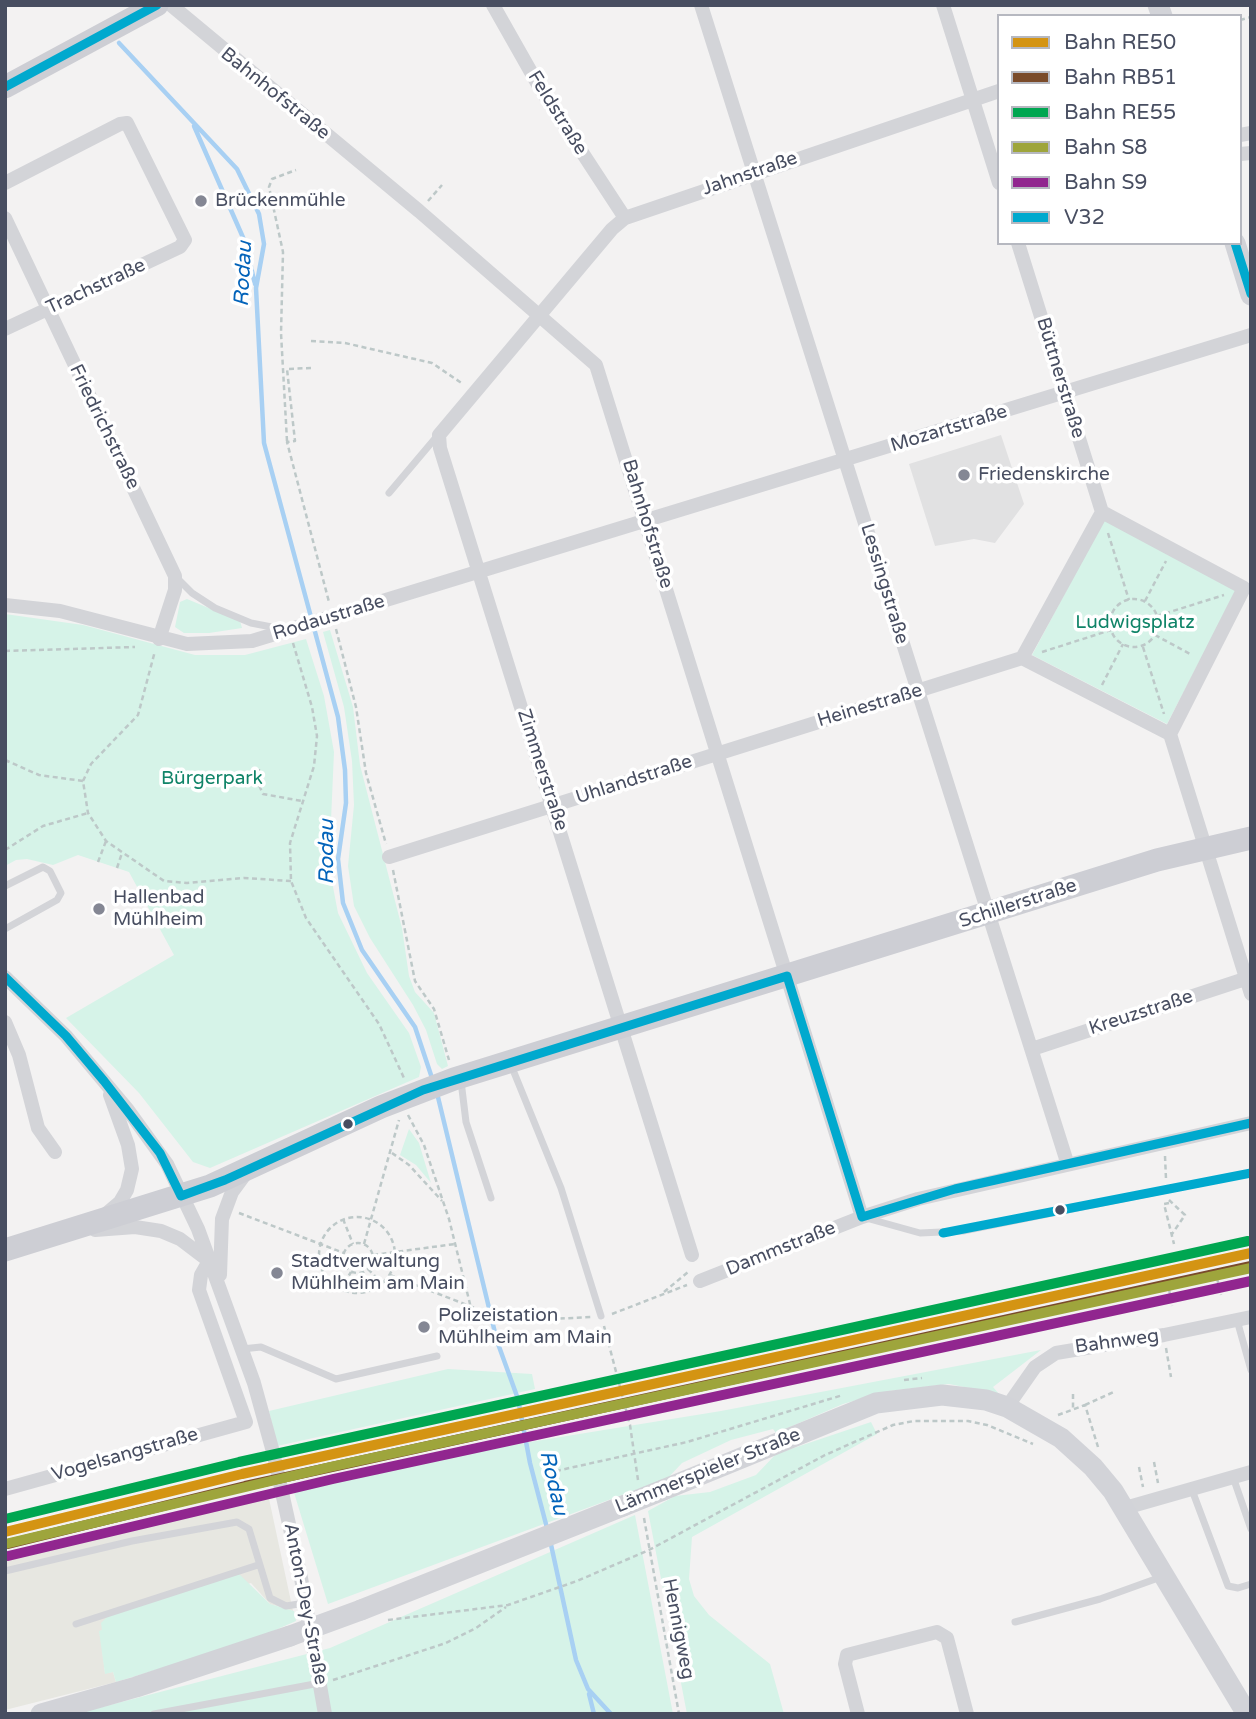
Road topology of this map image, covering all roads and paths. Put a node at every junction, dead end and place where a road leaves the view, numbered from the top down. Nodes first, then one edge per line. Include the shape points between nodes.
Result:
1 (157, 5) edge
2 (171, 5) edge
3 (493, 5) edge
4 (701, 5) edge
5 (943, 5) edge
6 (5, 87) edge
7 (997, 92) edge
8 (972, 100) junction
9 (296, 170) dead end
10 (753, 173) junction
11 (997, 177) edge
12 (5, 183) edge
13 (442, 185) dead end
14 (419, 211) junction
15 (5, 218) edge
16 (625, 218) junction
17 (1019, 245) edge
18 (1236, 245) edge
19 (1251, 295) edge
20 (47, 310) junction
21 (539, 315) junction
22 (5, 329) edge
23 (1251, 335) edge
24 (311, 341) dead end
25 (311, 368) dead end
26 (474, 392) junction
27 (1065, 393) junction
28 (439, 435) junction
29 (287, 442) junction
30 (846, 460) junction
31 (389, 492) dead end
32 (1102, 512) junction
33 (646, 521) junction
34 (1172, 551) junction
35 (480, 572) junction
36 (176, 576) junction
37 (1247, 587) edge
38 (1129, 600) junction
39 (1144, 601) junction
40 (5, 605) edge
41 (1157, 616) junction
42 (332, 617) junction
43 (289, 630) junction
44 (1111, 630) junction
45 (1155, 635) junction
46 (157, 642) junction
47 (1123, 644) junction
48 (1143, 645) junction
49 (143, 646) dead end
50 (5, 650) edge
51 (1022, 658) junction
52 (1207, 663) junction
53 (918, 690) junction
54 (1096, 696) junction
55 (1170, 734) junction
56 (718, 753) junction
57 (5, 760) edge
58 (259, 769) dead end
59 (83, 781) junction
60 (302, 800) junction
61 (554, 805) junction
62 (88, 813) junction
63 (1251, 838) edge
64 (106, 841) junction
65 (1205, 847) junction
66 (5, 850) edge
67 (122, 853) junction
68 (389, 857) dead end
69 (98, 862) dead end
70 (117, 868) dead end
71 (291, 881) junction
72 (5, 886) edge
73 (988, 914) junction
74 (5, 929) edge
75 (787, 975) junction
76 (5, 977) edge
77 (1248, 978) edge
78 (1251, 994) edge
79 (5, 1022) edge
80 (622, 1026) junction
81 (1032, 1049) junction
82 (509, 1061) junction
83 (455, 1079) junction
84 (104, 1080) junction
85 (415, 1087) junction
86 (1251, 1123) edge
87 (55, 1152) dead end
88 (390, 1152) junction
89 (1166, 1159) dead end
90 (1067, 1162) junction
91 (250, 1168) junction
92 (1167, 1170) dead end
93 (1251, 1173) edge
94 (181, 1196) junction
95 (491, 1199) dead end
96 (444, 1204) junction
97 (244, 1216) dead end
98 (862, 1217) junction
99 (343, 1219) junction
100 (372, 1220) junction
101 (1172, 1234) junction
102 (60, 1235) junction
103 (320, 1244) junction
104 (353, 1244) junction
105 (364, 1244) junction
106 (455, 1244) junction
107 (1174, 1244) dead end
108 (5, 1250) edge
109 (395, 1252) junction
110 (344, 1253) junction
111 (373, 1255) junction
112 (692, 1255) joint
113 (209, 1261) junction
114 (368, 1269) junction
115 (352, 1272) junction
116 (390, 1275) junction
117 (1217, 1279) dead end
118 (700, 1281) joint
119 (383, 1284) junction
120 (1219, 1287) junction
121 (1168, 1289) dead end
122 (340, 1290) junction
123 (1191, 1293) dead end
124 (222, 1294) junction
125 (659, 1295) junction
126 (1221, 1295) dead end
127 (1177, 1296) dead end
128 (1170, 1298) junction
129 (1172, 1306) dead end
130 (471, 1308) junction
131 (601, 1316) junction
132 (1244, 1319) edge
133 (1165, 1341) dead end
134 (242, 1349) junction
135 (437, 1356) dead end
136 (1251, 1370) edge
137 (1171, 1377) dead end
138 (1116, 1391) dead end
139 (1073, 1394) dead end
140 (1085, 1405) junction
141 (1007, 1407) junction
142 (1073, 1410) junction
143 (1051, 1420) junction
144 (1098, 1447) dead end
145 (1154, 1462) dead end
146 (1139, 1466) dead end
147 (556, 1471) dead end
148 (1251, 1472) edge
149 (1233, 1477) junction
150 (5, 1489) edge
151 (1192, 1489) junction
152 (1161, 1497) junction
153 (1146, 1502) junction
154 (1125, 1508) junction
155 (1251, 1529) edge
156 (649, 1550) junction
157 (258, 1565) junction
158 (5, 1571) edge
159 (1165, 1576) junction
160 (1251, 1584) edge
161 (305, 1603) junction
162 (508, 1605) junction
163 (370, 1616) junction
164 (1015, 1622) dead end
165 (76, 1624) dead end
166 (320, 1683) junction
167 (41, 1714) edge
168 (154, 1714) edge
169 (325, 1714) edge
170 (679, 1714) edge
171 (859, 1714) edge
172 (967, 1714) edge
173 (1247, 1714) edge

1 - 6 main road
2 - 14 street, Bahnhofstraße
3 - 16 street, Feldstraße via 540,88
4 - 10 street, Lessingstraße
5 - 8 street
7 - 8 street, Jahnstraße
8 - 10 street, Jahnstraße
8 - 11 street
9 - 29 path via 272,179 268,187 283,252 281,333
10 - 16 street, Jahnstraße
10 - 30 street, Lessingstraße
12 - 20 street, Trachstraße via 127,124 179,225 184,242 180,247
13 - 14 path
14 - 21 street, Bahnhofstraße
15 - 20 street, Friedrichstraße
16 - 21 street, Jahnstraße
17 - 27 street, Büttnerstraße
18 - 19 main road
20 - 22 street, Trachstraße
20 - 36 street, Friedrichstraße
21 - 26 street
21 - 33 street, Bahnhofstraße via 596,365
23 - 27 street, Mozartstraße
24 - 26 path via 345,343 432,363
25 - 29 path via 287,369 295,441
26 - 28 street
27 - 30 street, Mozartstraße
27 - 32 street, Büttnerstraße
28 - 31 lane
28 - 35 street, Zimmerstraße
29 - 42 path
30 - 33 street, Mozartstraße
30 - 53 street, Lessingstraße
32 - 34 street
32 - 38 path
32 - 51 street
33 - 35 street, Rodaustraße
33 - 56 street, Bahnhofstraße
34 - 37 street
34 - 39 path
35 - 42 street, Rodaustraße
35 - 61 street, Zimmerstraße
36 - 43 lane via 215,608 251,623
36 - 46 street
37 - 41 path
37 - 52 street
38 - 39 path
38 - 44 path via 1112,614
39 - 41 path
40 - 46 street, Rodaustraße via 60,611
41 - 45 path
42 - 43 street, Rodaustraße
43 - 46 street, Rodaustraße via 220,645
43 - 60 path via 317,736 314,766
44 - 47 path
44 - 51 path
45 - 48 path
45 - 52 path
46 - 59 path via 138,715 91,764
47 - 48 path
47 - 54 path
48 - 55 path
49 - 50 path
51 - 53 street, Heinestraße
51 - 54 street
52 - 55 street
53 - 56 street, Heinestraße
53 - 73 street, Lessingstraße
54 - 55 street
55 - 65 street
56 - 61 street, Uhlandstraße
56 - 75 street, Bahnhofstraße
57 - 59 path via 39,775
58 - 60 path via 263,794
59 - 62 path
60 - 71 path via 290,843
61 - 68 street, Uhlandstraße
61 - 80 street, Zimmerstraße
62 - 64 path
62 - 66 path via 43,827
63 - 65 main road, Schillerstraße
64 - 67 path
64 - 69 path
65 - 73 main road, Schillerstraße
65 - 77 street
67 - 70 path
67 - 71 path via 164,881 244,877
71 - 85 path via 306,918 379,1024
72 - 74 lane via 46,867 61,893 57,900
73 - 75 main road, Schillerstraße
73 - 81 street, Lessingstraße
75 - 80 main road, Schillerstraße
75 - 98 street, Bahnhofstraße
76 - 84 street, Anton-Dey-Straße
77 - 78 street
77 - 81 street, Kreuzstraße
79 - 87 street via 19,1055 38,1128
80 - 82 main road, Schillerstraße
80 - 112 street, Zimmerstraße
81 - 90 street, Lessingstraße
82 - 83 main road, Schillerstraße
82 - 131 lane via 561,1188
83 - 85 main road, Schillerstraße
83 - 95 lane
84 - 94 street, Anton-Dey-Straße via 160,1153
84 - 102 street via 128,1145 130,1182 109,1212
85 - 91 main road, Schillerstraße
86 - 90 street, Dammstraße
88 - 96 path via 418,1173
88 - 96 path via 405,1108 424,1145
88 - 100 path
89 - 92 path
90 - 98 street, Dammstraße
91 - 94 main road, Schillerstraße
91 - 124 street, Anton-Dey-Straße via 232,1192 222,1219
93 - 98 lane, Dammstraße via 963,1231 920,1233
94 - 102 main road, Schillerstraße
94 - 113 street, Anton-Dey-Straße
96 - 106 path
97 - 103 path
98 - 118 street, Dammstraße
99 - 100 path
99 - 103 path via 328,1229
99 - 104 path
100 - 105 path
100 - 109 path via 388,1232
101 - 101 path via 1185,1214 1169,1203 1164,1204
101 - 107 path
102 - 108 main road, Schillerstraße
102 - 113 street via 149,1228 180,1239
103 - 110 path
103 - 122 path via 323,1274
104 - 105 path
104 - 110 path
105 - 111 path
106 - 109 path
106 - 130 path
109 - 111 path
109 - 116 path
110 - 115 path via 345,1265
111 - 114 path
112 - 125 path via 689,1272
113 - 124 street, Anton-Dey-Straße
113 - 150 street, Vogelsangstraße via 199,1290 247,1426
114 - 115 path
114 - 119 path
115 - 122 path
116 - 119 path
116 - 130 path
117 - 120 path
118 - 125 path
119 - 122 path via 358,1294
120 - 123 path
120 - 126 path
121 - 128 path
124 - 134 street, Anton-Dey-Straße
125 - 131 path
127 - 128 path
128 - 129 path
130 - 131 path via 508,1321
131 - 147 path via 634,1455
132 - 136 lane
132 - 141 street, Bahnweg via 1056,1353 1035,1367
133 - 137 path
134 - 135 lane via 261,1347 336,1379
134 - 161 street, Anton-Dey-Straße via 273,1451
138 - 140 path
139 - 142 path
140 - 142 path
140 - 144 path
141 - 143 main road, Lämmerspieler Straße
141 - 163 main road, Lämmerspieler Straße, bridge via 942,1395 876,1404 504,1554
142 - 143 path
143 - 154 main road, Lämmerspieler Straße
143 - 156 path via 1032,1446 968,1420 893,1425 825,1455
145 - 152 path
146 - 153 path
148 - 149 street
149 - 151 street
149 - 155 lane
151 - 152 street
151 - 160 lane via 1228,1586
152 - 153 street
153 - 154 street
154 - 159 main road, Lämmerspieler Straße
156 - 162 path
156 - 170 path, Hennigweg
157 - 158 lane via 249,1529 232,1522
157 - 161 lane via 274,1602 286,1606
157 - 165 lane
159 - 164 lane
159 - 173 main road, Lämmerspieler Straße
161 - 166 street, Anton-Dey-Straße
162 - 163 path
162 - 166 path via 446,1643
163 - 167 main road, Lämmerspieler Straße, bridge via 290,1636
166 - 168 lane
166 - 169 street, Anton-Dey-Straße
171 - 172 street via 845,1664 848,1655 937,1632 947,1638

